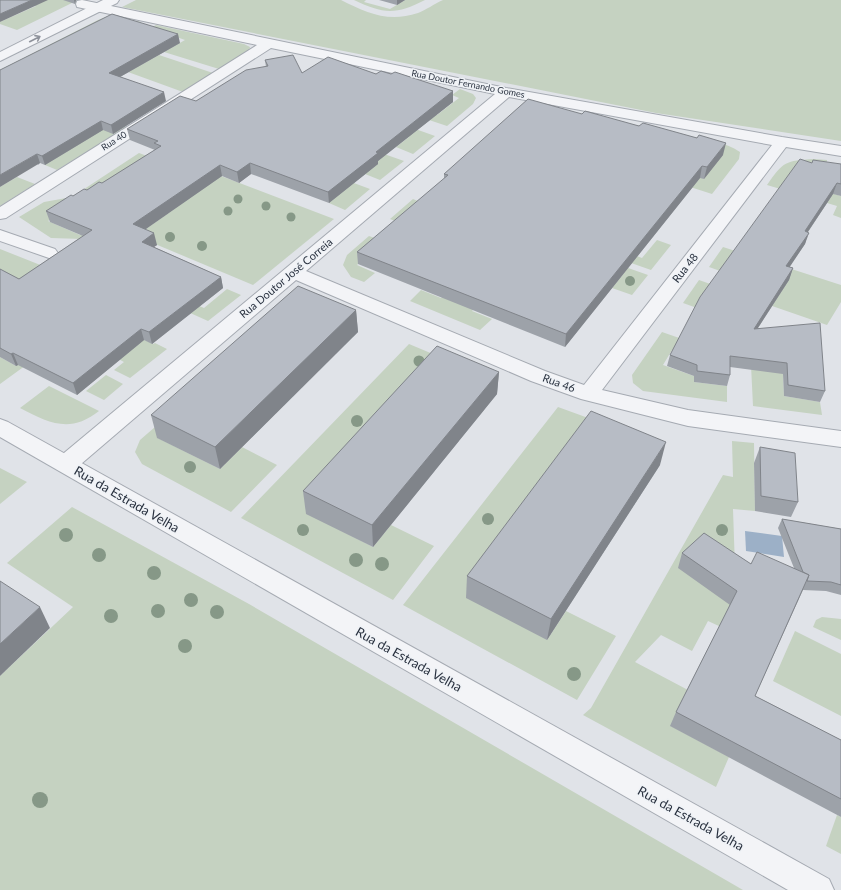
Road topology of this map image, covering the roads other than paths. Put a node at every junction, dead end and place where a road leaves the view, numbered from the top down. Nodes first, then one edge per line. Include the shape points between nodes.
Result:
1 (113, 0) edge
2 (90, 4) edge
3 (268, 44) junction
4 (0, 46) edge
5 (0, 57) edge
6 (506, 92) junction
7 (782, 142) junction
8 (841, 151) edge
9 (0, 214) edge
10 (0, 235) edge
11 (49, 253) dead end
12 (293, 272) junction
13 (588, 394) junction
14 (0, 427) edge
15 (841, 439) edge
16 (66, 464) junction
17 (818, 890) edge

1 - 2 street
2 - 3 street, Rua Doutor Fernando Gomes
2 - 4 street
5 -> 2 street
3 - 6 street, Rua Doutor Fernando Gomes
3 - 9 street, Rua 40
6 - 7 street, Rua Doutor Fernando Gomes
6 - 12 street, Rua Doutor José Correia
7 - 8 street, Rua Doutor Fernando Gomes
7 - 13 street, Rua 48
10 - 11 street
12 - 13 street, Rua 46 via 538,376
12 - 16 street, Rua Doutor José Correia
13 - 15 street, Rua 46 via 688,418
14 - 16 street, Rua da Estrada Velha
16 - 17 street, Rua da Estrada Velha

